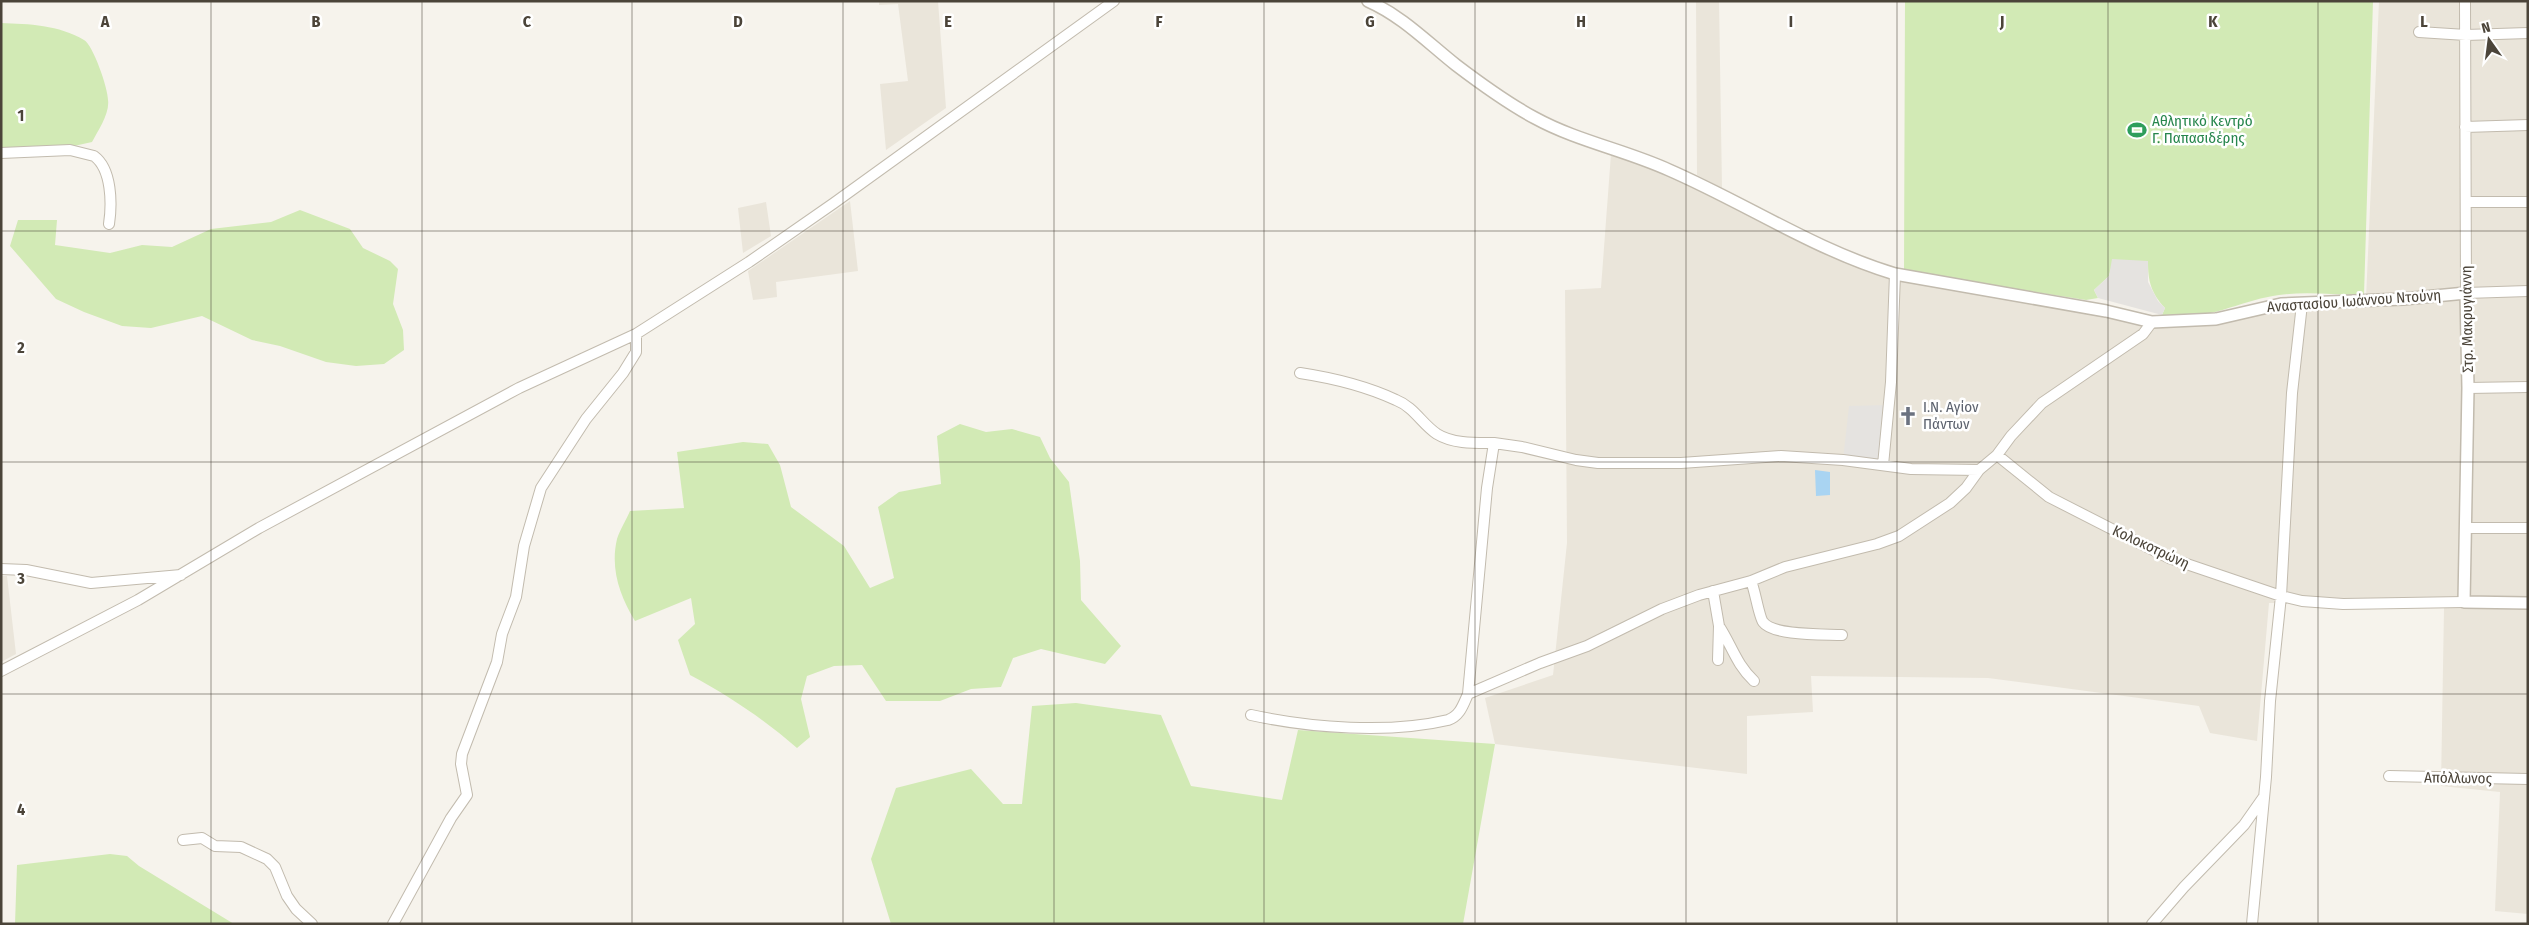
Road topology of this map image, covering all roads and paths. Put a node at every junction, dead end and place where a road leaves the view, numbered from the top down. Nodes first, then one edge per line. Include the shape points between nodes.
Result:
1 (1114, 1) edge
2 (1368, 1) edge
3 (2465, 1) edge
4 (2419, 32) dead end
5 (2528, 33) edge
6 (2466, 35) junction
7 (2528, 125) edge
8 (2465, 127) junction
9 (1, 152) edge
10 (2467, 202) junction
11 (2528, 202) edge
12 (109, 224) dead end
13 (1895, 274) junction
14 (2528, 291) edge
15 (2466, 293) junction
16 (2302, 304) junction
17 (2152, 322) junction
18 (636, 334) junction
19 (1300, 373) dead end
20 (2528, 387) edge
21 (2468, 388) junction
22 (1494, 443) junction
23 (1997, 455) junction
24 (1884, 465) junction
25 (1979, 470) junction
26 (2465, 528) junction
27 (2528, 528) edge
28 (1, 569) edge
29 (184, 574) junction
30 (1751, 581) junction
31 (1713, 591) junction
32 (2280, 596) junction
33 (2464, 602) junction
34 (2528, 602) edge
35 (1719, 626) junction
36 (1842, 635) dead end
37 (1718, 660) dead end
38 (1, 671) edge
39 (1754, 681) dead end
40 (1468, 694) junction
41 (1251, 715) dead end
42 (2389, 776) dead end
43 (2528, 779) edge
44 (2264, 797) junction
45 (183, 840) dead end
46 (312, 924) edge
47 (393, 924) edge
48 (2152, 924) edge
49 (2252, 924) edge

1 - 18 street via 834,203
2 - 13 street, Αναστασίου Ιωάννου Ντούνη via 1386,10 1477,80 1536,118 1669,170 1815,243 1863,265
3 - 6 street, Στρ. Μακρυγιάννη
4 - 6 street
5 - 6 street
6 - 8 street, Στρ. Μακρυγιάννη
7 - 8 street
8 - 10 street, Στρ. Μακρυγιάννη
9 - 12 street via 70,150 94,156 103,168 110,190
10 - 11 street
10 - 15 street, Στρ. Μακρυγιάννη
13 - 17 street, Αναστασίου Ιωάννου Ντούνη
13 - 24 street
14 - 15 street, Αναστασίου Ιωάννου Ντούνη
15 - 16 street, Αναστασίου Ιωάννου Ντούνη
15 - 21 street, Στρ. Μακρυγιάννη
16 - 17 street, Αναστασίου Ιωάννου Ντούνη via 2262,307 2216,319
16 - 32 street via 2292,393
17 - 23 street via 2144,334 2042,403
18 - 29 street via 519,388 260,528
18 - 47 street via 636,352 586,419 541,488 497,662 462,754 467,795
19 - 22 street via 1326,377 1396,400 1415,411 1438,434 1448,438
20 - 21 street
21 - 26 street, Στρ. Μακρυγιάννη
22 - 24 street via 1598,463 1681,463 1781,456
22 - 40 street
23 - 25 street
23 - 32 street, Κολοκοτρώνη via 2049,497 2169,558
24 - 25 street via 1911,469
25 - 30 street via 1950,503 1900,536 1785,567
26 - 27 street
26 - 33 street, Στρ. Μακρυγιάννη
28 - 29 street via 26,570 91,583
29 - 38 street
30 - 31 street
30 - 36 street via 1762,621 1771,628
31 - 35 street
31 - 40 street via 1662,609 1587,646
32 - 33 street, Κολοκοτρώνη via 2343,604
32 - 44 street
33 - 34 street, Κολοκοτρώνη
35 - 37 street
35 - 39 street via 1736,661
40 - 41 street via 1456,717 1439,722 1314,727
42 - 43 street, Απόλλωνος
44 - 48 street via 2244,825
44 - 49 street
45 - 46 street via 202,838 215,846 241,847 267,859 275,867 287,896

